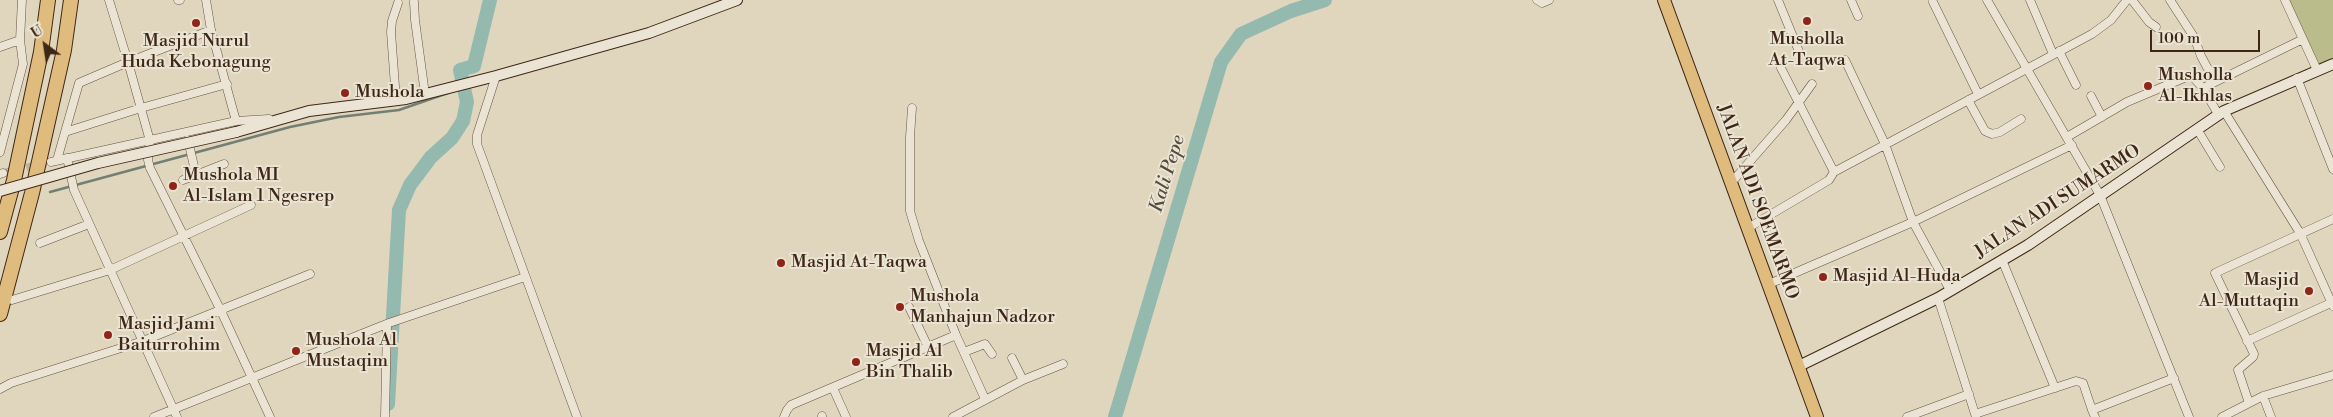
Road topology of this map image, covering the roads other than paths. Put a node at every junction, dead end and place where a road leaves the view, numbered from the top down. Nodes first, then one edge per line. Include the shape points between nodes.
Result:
1 (22, 0) edge
2 (48, 0) edge
3 (70, 0) edge
4 (109, 0) edge
5 (206, 0) edge
6 (737, 0) edge
7 (1537, 0) edge
8 (1549, 0) edge
9 (1664, 0) edge
10 (1778, 0) edge
11 (1851, 0) edge
12 (1987, 0) edge
13 (2030, 0) edge
14 (2127, 0) edge
15 (2132, 0) edge
16 (2170, 0) edge
17 (2285, 0) edge
18 (414, 2) dead end
19 (1933, 2) dead end
20 (398, 3) dead end
21 (1858, 16) dead end
22 (2156, 27) dead end
23 (211, 30) junction
24 (20, 40) junction
25 (2301, 40) junction
26 (0, 46) edge
27 (1798, 49) dead end
28 (2056, 52) junction
29 (1844, 60) dead end
30 (128, 62) junction
31 (2333, 64) edge
32 (1781, 68) dead end
33 (2025, 68) junction
34 (2317, 70) junction
35 (496, 76) junction
36 (2297, 78) junction
37 (2215, 82) junction
38 (227, 84) junction
39 (1812, 84) dead end
40 (2076, 85) dead end
41 (2203, 88) junction
42 (425, 94) junction
43 (1978, 94) junction
44 (2090, 96) dead end
45 (396, 100) junction
46 (1968, 100) junction
47 (1799, 103) junction
48 (141, 108) junction
49 (912, 108) dead end
50 (10, 112) junction
51 (2221, 112) junction
52 (0, 116) edge
53 (2102, 117) junction
54 (279, 118) junction
55 (2020, 120) dead end
56 (236, 121) junction
57 (2196, 129) junction
58 (65, 132) junction
59 (188, 133) junction
60 (2067, 138) junction
61 (150, 142) junction
62 (1885, 144) junction
63 (2072, 145) junction
64 (0, 152) edge
65 (67, 158) junction
66 (224, 164) dead end
67 (2220, 167) dead end
68 (2333, 169) edge
69 (1834, 172) junction
70 (196, 175) junction
71 (183, 180) dead end
72 (1731, 183) junction
73 (0, 191) edge
74 (2100, 195) junction
75 (251, 205) dead end
76 (2333, 219) edge
77 (1913, 222) junction
78 (89, 224) junction
79 (1748, 228) junction
80 (0, 232) edge
81 (2300, 233) junction
82 (185, 236) junction
83 (40, 242) dead end
84 (2002, 260) junction
85 (110, 270) junction
86 (310, 274) dead end
87 (525, 277) junction
88 (1769, 284) junction
89 (1950, 290) junction
90 (1938, 298) junction
91 (12, 300) dead end
92 (2333, 304) edge
93 (909, 307) dead end
94 (221, 310) junction
95 (0, 314) edge
96 (388, 323) junction
97 (956, 335) junction
98 (143, 341) junction
99 (2247, 341) junction
100 (928, 347) junction
101 (964, 352) junction
102 (992, 354) dead end
103 (1012, 358) dead end
104 (1063, 364) dead end
105 (1799, 366) junction
106 (2333, 376) edge
107 (251, 377) junction
108 (2174, 378) junction
109 (1023, 380) junction
110 (833, 388) junction
111 (2055, 388) junction
112 (0, 389) edge
113 (1969, 394) junction
114 (2263, 396) junction
115 (985, 399) junction
116 (2249, 403) junction
117 (2094, 413) edge
118 (175, 414) edge
119 (1975, 416) edge
120 (154, 417) edge
121 (270, 417) edge
122 (385, 417) edge
123 (577, 417) edge
124 (784, 417) edge
125 (846, 417) edge
126 (953, 417) edge
127 (1817, 417) edge
128 (1907, 417) edge
129 (2190, 417) edge
130 (2222, 417) edge
131 (2271, 417) edge

1 - 24 street
2 - 80 highway via 41,52
3 - 95 highway via 62,60
4 - 30 street
5 - 23 street
6 - 35 main road via 649,33
7 - 8 street via 1542,3
9 - 72 highway, JALAN ADI SOEMARMO
10 - 27 street
11 - 21 street
12 - 33 street
13 - 28 street
14 - 28 street via 2106,25
15 - 22 street
16 - 37 street via 2194,36
17 - 25 street
18 - 42 street
19 - 43 street
20 - 45 street via 391,32
23 - 30 street
23 - 38 street
24 - 26 street
24 - 50 street via 22,64
25 - 34 street
25 - 37 street
28 - 33 street
28 - 40 street
29 - 62 street
30 - 48 street
30 - 58 street via 79,83
31 - 34 main road, JALAN ADI SUMARMO
32 - 47 street
33 - 43 street
33 - 60 street
34 - 36 main road, JALAN ADI SUMARMO
35 - 42 main road
35 - 87 street via 477,140
36 - 51 main road, JALAN ADI SUMARMO
36 - 68 street
37 - 41 street
38 - 48 street
38 - 56 street
39 - 47 street
41 - 51 street
41 - 53 street via 2191,76 2128,102
42 - 45 main road
43 - 46 street
44 - 53 street
45 - 54 main road via 319,109
46 - 55 street via 1985,131 1992,134
46 - 62 street
47 - 69 street
47 - 72 street
48 - 58 street
48 - 61 street
49 - 97 street via 910,211
50 - 52 street
50 - 64 street
51 - 57 main road, JALAN ADI SUMARMO
51 - 81 street
53 - 60 street
54 - 56 street
54 - 73 main road, bridge via 236,132 98,163
56 - 59 street
57 - 67 street
57 - 74 main road, JALAN ADI SUMARMO
58 - 65 street via 54,161
59 - 61 street
59 - 70 street
60 - 63 street
61 - 65 street
61 - 82 street via 149,164
62 - 69 street
62 - 77 street
63 - 74 street
63 - 77 street
65 - 78 street via 71,181
66 - 70 street
69 - 79 street via 1829,180
70 - 71 street
72 - 79 highway, JALAN ADI SOEMARMO
74 - 84 main road, JALAN ADI SUMARMO
74 - 108 street
75 - 82 street
76 - 81 street
77 - 88 street
77 - 89 street
78 - 83 street
78 - 85 street
79 - 88 highway, JALAN ADI SOEMARMO
81 - 92 street
81 - 99 street via 2215,273
82 - 85 street
82 - 94 street
84 - 89 main road, JALAN ADI SUMARMO
84 - 111 street
85 - 91 street
85 - 98 street
86 - 94 street
87 - 96 street
87 - 123 street
88 - 105 highway, JALAN ADI SOEMARMO
89 - 90 main road, JALAN ADI SUMARMO
90 - 105 main road, JALAN ADI SUMARMO
90 - 113 street
92 - 99 street
93 - 100 street
94 - 98 street
94 - 107 street
96 - 107 street
96 - 122 street
97 - 100 street
97 - 101 street
98 - 112 street
98 - 118 street
99 - 116 street via 2254,355 2238,370
100 - 110 street
101 - 102 street via 986,344
101 - 115 street
103 - 109 street
104 - 109 street
105 - 127 highway, JALAN ADI SOEMARMO
106 - 114 street
107 - 118 street
107 - 121 street
108 - 117 street
108 - 129 street
109 - 115 street
110 - 124 street via 792,405
110 - 125 street
111 - 117 street via 2080,381
111 - 119 street
113 - 119 street
113 - 128 street
114 - 116 street
114 - 131 street
115 - 126 street
116 - 130 street
118 - 120 street

